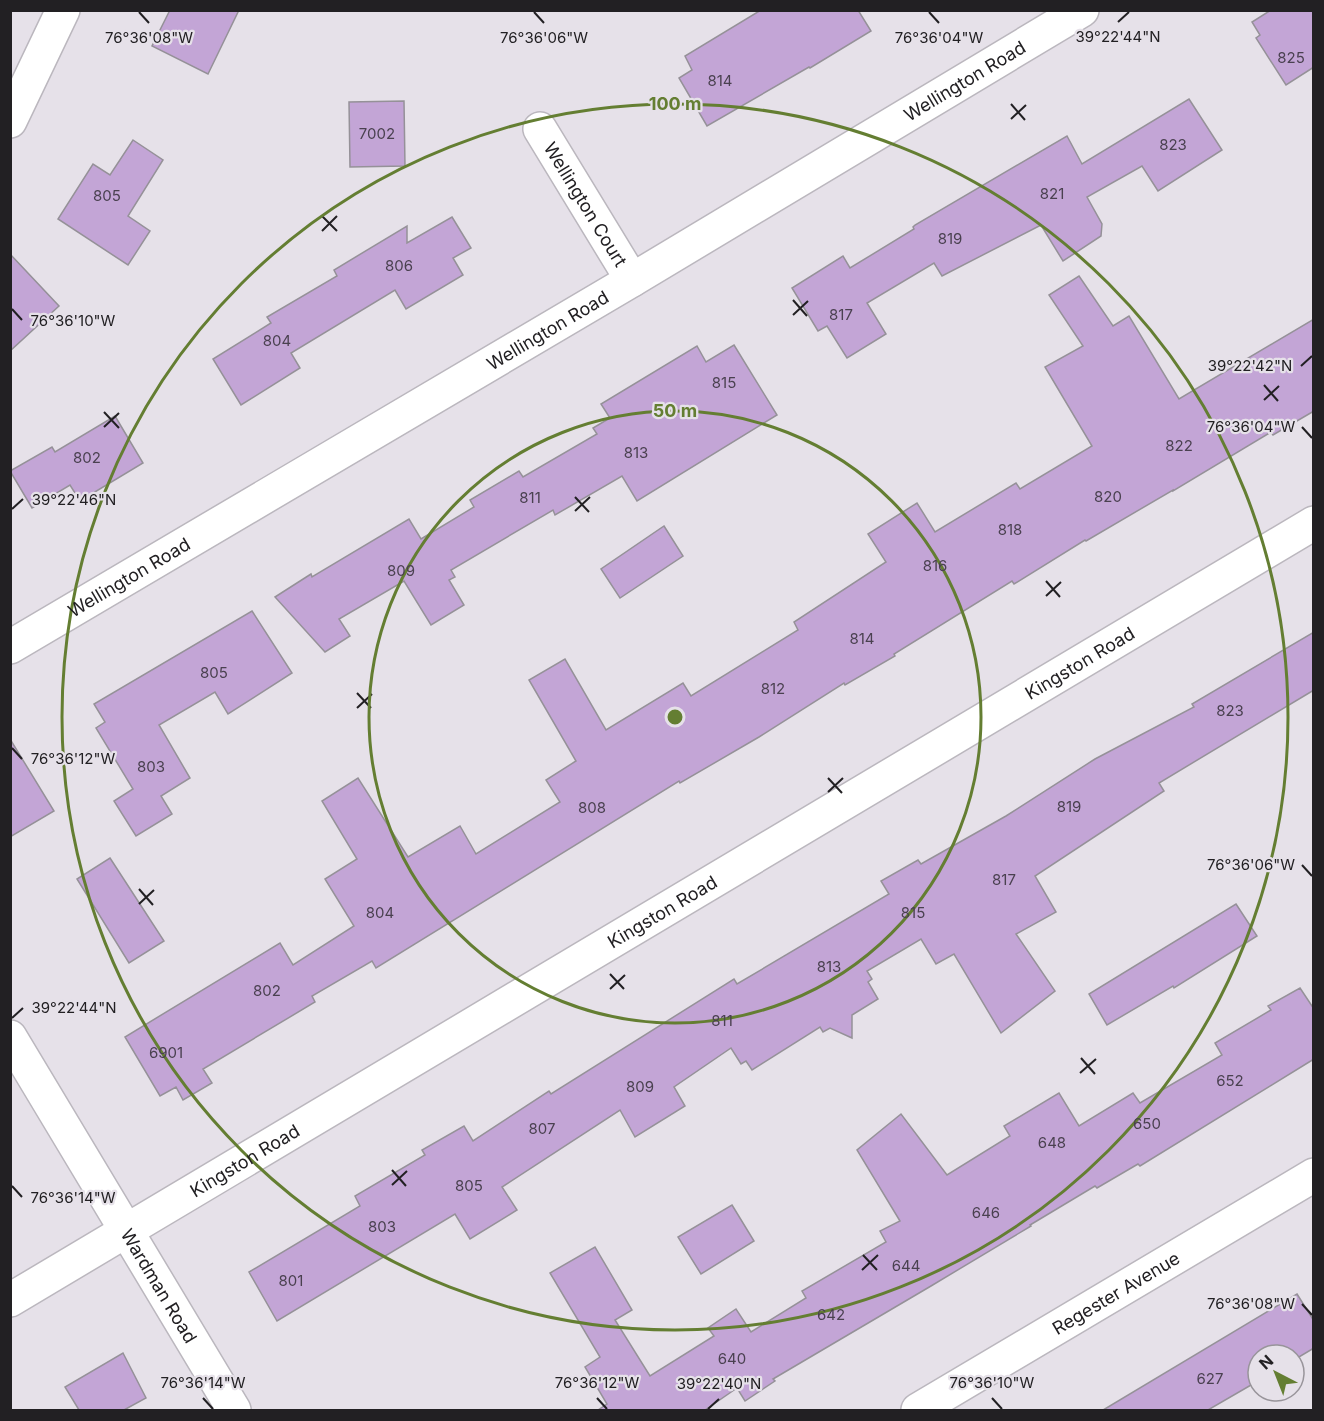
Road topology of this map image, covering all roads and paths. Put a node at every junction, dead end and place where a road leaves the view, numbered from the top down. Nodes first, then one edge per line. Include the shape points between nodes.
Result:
1 (63, 10) edge
2 (1082, 10) edge
3 (10, 121) edge
4 (540, 129) dead end
5 (632, 280) junction
6 (1314, 523) edge
7 (10, 647) edge
8 (10, 1037) edge
9 (1314, 1175) edge
10 (128, 1231) junction
11 (10, 1300) edge
12 (234, 1410) edge
13 (918, 1410) edge

1 - 3 street
2 - 5 street, Wellington Road
4 - 5 street, Wellington Court
5 - 7 street, Wellington Road
6 - 10 street, Kingston Road
8 - 10 street, Wardman Road
9 - 13 street, Regester Avenue
10 - 11 street, Kingston Road
10 - 12 street, Wardman Road

